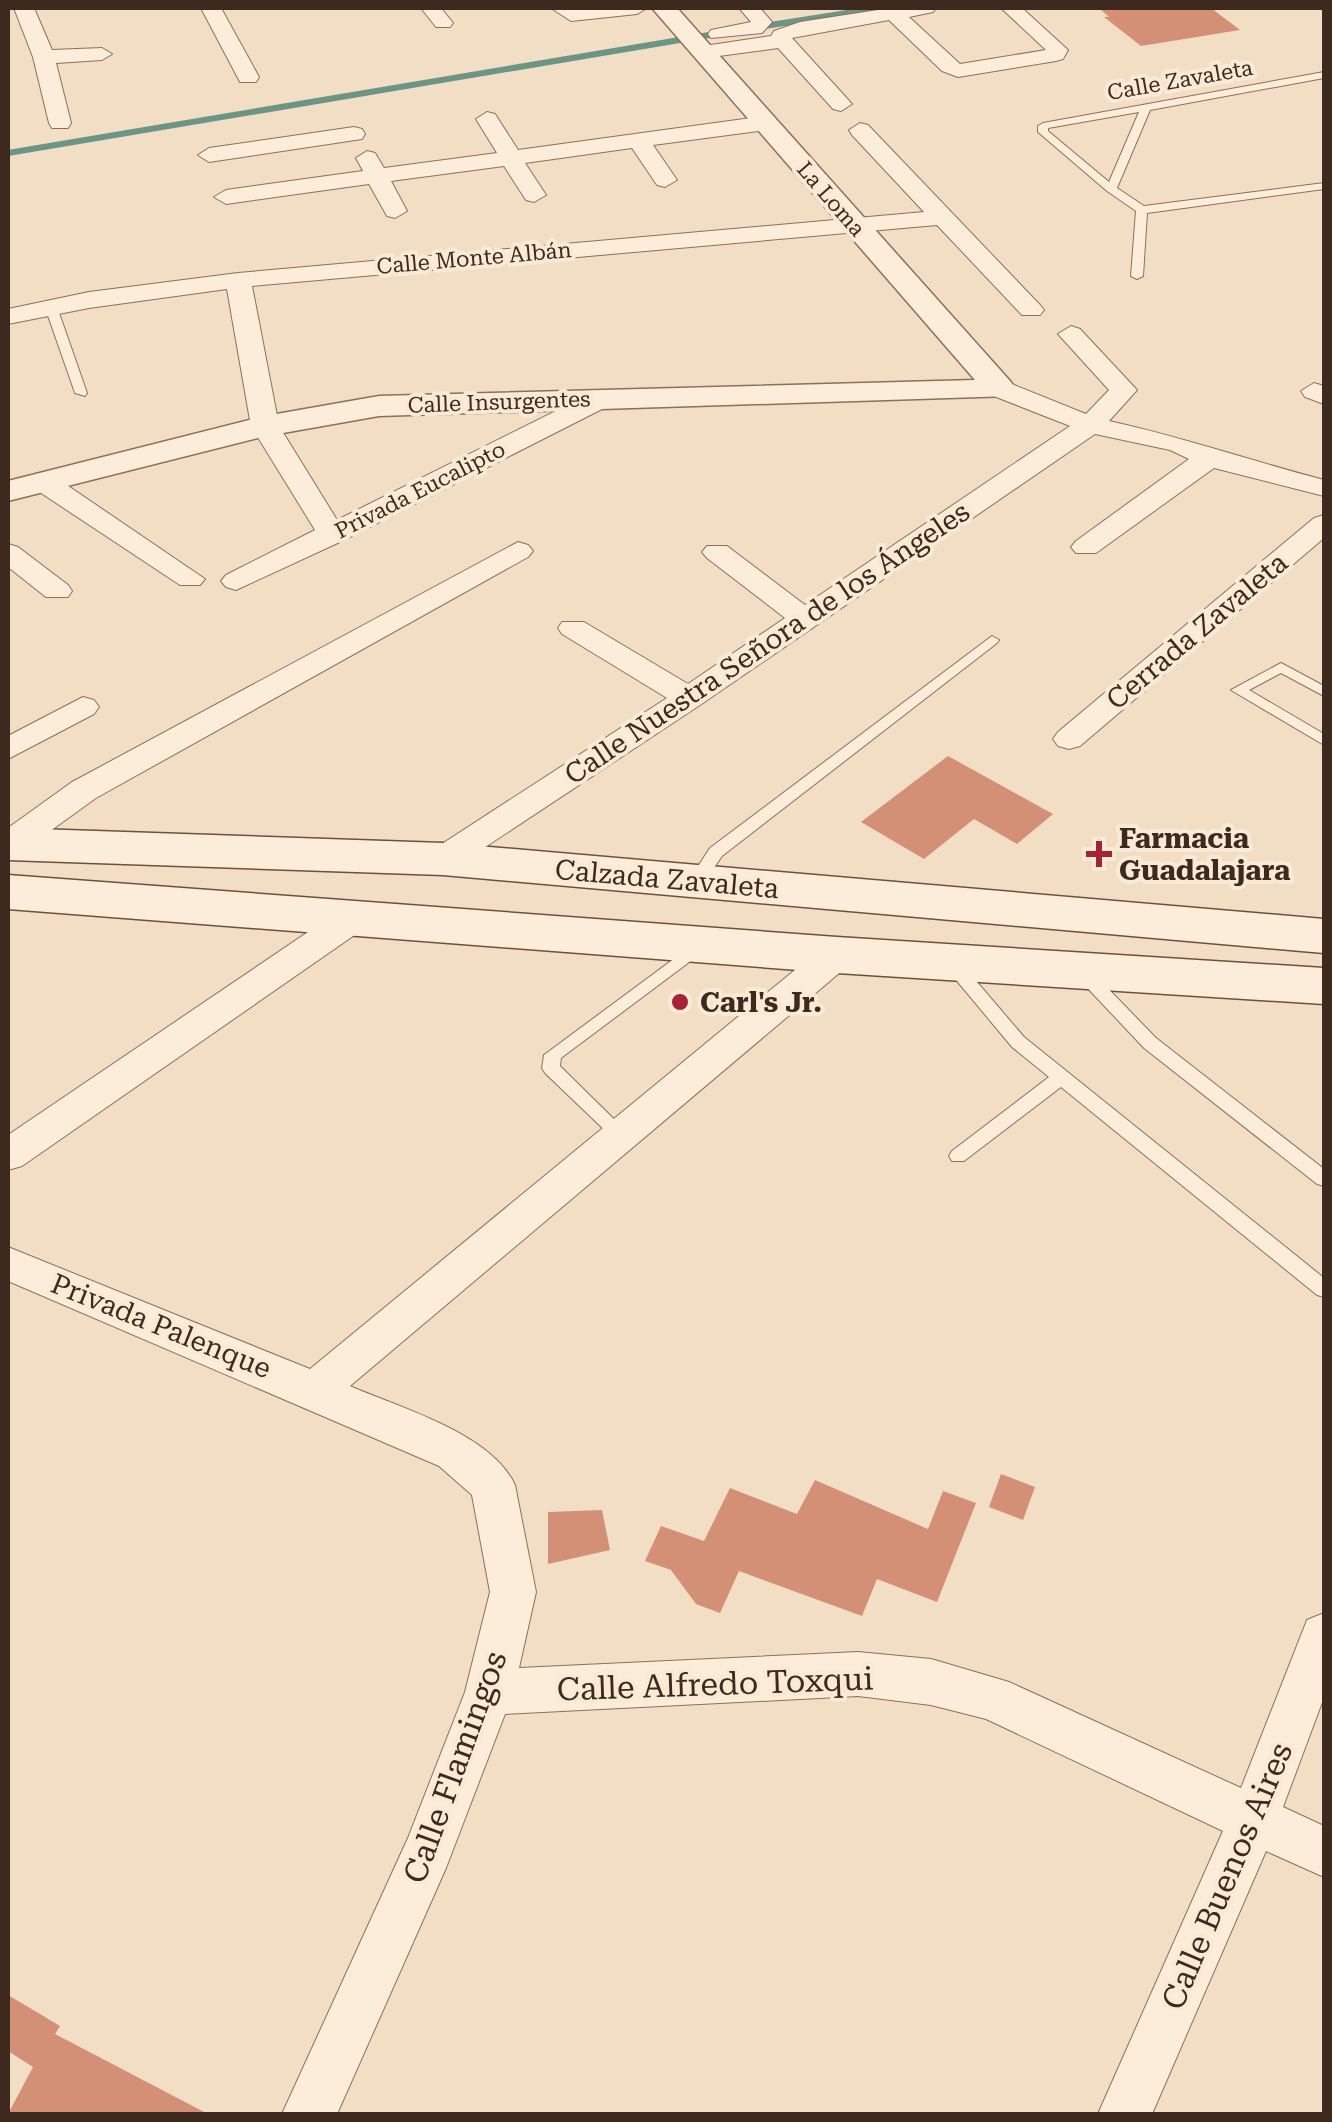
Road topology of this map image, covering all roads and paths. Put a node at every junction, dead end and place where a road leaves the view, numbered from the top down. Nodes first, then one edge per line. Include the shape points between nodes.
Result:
1 (24, 8) edge
2 (211, 8) edge
3 (562, 8) edge
4 (637, 8) edge
5 (664, 8) edge
6 (851, 8) edge
7 (926, 8) edge
8 (1012, 8) edge
9 (893, 13) junction
10 (756, 14) edge
11 (783, 41) junction
12 (698, 46) junction
13 (102, 54) dead end
14 (44, 57) junction
15 (1324, 75) edge
16 (248, 77) dead end
17 (841, 104) dead end
18 (1146, 107) junction
19 (342, 111) dead end
20 (487, 119) dead end
21 (765, 123) junction
22 (60, 124) dead end
23 (860, 130) dead end
24 (354, 134) junction
25 (638, 141) junction
26 (209, 155) dead end
27 (511, 158) junction
28 (376, 177) junction
29 (665, 180) dead end
30 (1324, 186) edge
31 (1111, 189) junction
32 (534, 195) dead end
33 (226, 197) dead end
34 (1142, 210) junction
35 (394, 211) dead end
36 (943, 216) junction
37 (853, 223) junction
38 (1138, 276) dead end
39 (238, 280) junction
40 (51, 307) junction
41 (1031, 310) dead end
42 (8, 317) edge
43 (1070, 334) dead end
44 (1000, 389) junction
45 (82, 394) dead end
46 (603, 398) junction
47 (1090, 425) junction
48 (264, 426) junction
49 (1178, 444) junction
50 (1209, 458) junction
51 (1324, 471) edge
52 (42, 481) junction
53 (1324, 488) edge
54 (8, 492) edge
55 (1324, 524) edge
56 (332, 534) junction
57 (1086, 547) dead end
58 (518, 551) dead end
59 (717, 552) dead end
60 (8, 553) edge
61 (190, 579) dead end
62 (236, 581) dead end
63 (56, 591) dead end
64 (805, 619) junction
65 (573, 628) dead end
66 (992, 640) dead end
67 (1324, 692) edge
68 (688, 698) junction
69 (83, 707) dead end
70 (1069, 738) dead end
71 (1324, 740) edge
72 (8, 748) edge
73 (8, 844) edge
74 (443, 859) junction
75 (546, 869) junction
76 (697, 880) junction
77 (8, 892) edge
78 (357, 916) junction
79 (530, 931) junction
80 (1324, 936) edge
81 (702, 943) junction
82 (838, 954) junction
83 (951, 962) junction
84 (1080, 970) junction
85 (1324, 986) edge
86 (1062, 1077) junction
87 (621, 1135) junction
88 (8, 1154) edge
89 (958, 1156) dead end
90 (1324, 1180) edge
91 (8, 1263) edge
92 (1324, 1290) edge
93 (316, 1390) junction
94 (1324, 1635) edge
95 (490, 1692) junction
96 (1254, 1819) junction
97 (1324, 1852) edge
98 (318, 2112) edge
99 (1125, 2114) edge

1 - 14 street
2 - 16 street
3 - 4 street via 577,15
5 - 12 street, La Loma
6 - 10 street
7 - 9 street
8 - 9 street via 1056,55 958,71
9 - 11 street via 800,28 785,32
10 - 12 street via 755,29
11 - 12 street
11 - 17 street
12 - 21 street, La Loma
13 - 14 street
14 - 22 street
15 - 18 lane, Calle Zavaleta
18 - 31 lane
18 - 31 lane, Calle Zavaleta via 1043,126
19 - 24 street
20 - 27 street
21 - 25 street
21 - 37 street, La Loma
23 - 36 street
24 - 26 street
24 - 28 street
25 - 27 street
25 - 29 street
27 - 28 street
27 - 32 street
28 - 33 street
28 - 35 street
30 - 34 lane
31 - 34 lane
34 - 38 lane
36 - 37 street, Calle Monte Albán
36 - 41 street
37 - 39 street, Calle Monte Albán
37 - 44 street, La Loma
39 - 40 street, Calle Monte Albán
39 - 48 street
40 - 42 street, Calle Monte Albán
40 - 45 lane
43 - 47 street, Calle Nuestra Señora de los Ángeles via 1124,390
44 - 46 street, Calle Insurgentes
44 - 47 street
46 - 48 street, Calle Insurgentes via 379,406
46 - 56 street, Privada Eucalipto
47 - 49 street
47 - 64 street, Calle Nuestra Señora de los Ángeles
48 - 52 street, Calle Insurgentes
48 - 56 street
49 - 50 street
49 - 51 street via 1219,444
50 - 53 street
50 - 57 street
52 - 54 street, Calle Insurgentes
52 - 61 street
55 - 70 street, Cerrada Zavaleta
56 - 62 street, Privada Eucalipto
58 - 73 street via 84,790
59 - 64 street
60 - 63 street
64 - 68 street, Calle Nuestra Señora de los Ángeles
65 - 68 street
66 - 76 lane via 716,852
67 - 71 lane via 1281,667 1238,690
68 - 74 street, Calle Nuestra Señora de los Ángeles
69 - 72 street
73 - 74 main road, Calzada Zavaleta
74 - 75 main road, Calzada Zavaleta
75 - 76 main road, Calzada Zavaleta
75 - 79 main road
76 - 80 main road, Calzada Zavaleta
77 - 78 main road
78 - 79 main road
78 - 88 street
79 - 81 main road
81 - 82 main road
81 - 87 lane via 553,1055 551,1068
82 - 83 main road
82 - 87 street
83 - 84 main road
83 - 86 lane via 1018,1042
84 - 85 main road
84 - 90 lane via 1150,1043
86 - 89 lane
86 - 92 lane
87 - 93 street
91 - 93 street, Privada Palenque
93 - 95 street, Calle Flamingos via 456,1452 493,1485 513,1592
94 - 96 street, Calle Buenos Aires
95 - 96 street, Calle Alfredo Toxqui via 858,1674 931,1682 992,1698
95 - 98 street, Calle Flamingos
96 - 97 street, Calle Alfredo Toxqui
96 - 99 street, Calle Buenos Aires

